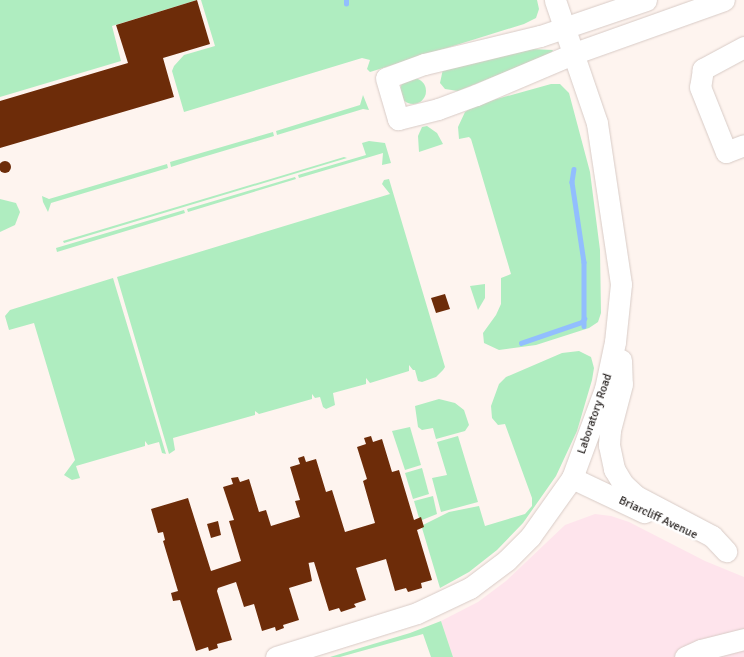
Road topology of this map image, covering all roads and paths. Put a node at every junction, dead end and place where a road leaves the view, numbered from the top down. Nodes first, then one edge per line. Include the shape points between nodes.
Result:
1 (555, 0) edge
2 (646, 0) edge
3 (724, 0) edge
4 (565, 27) junction
5 (744, 47) edge
6 (575, 53) junction
7 (744, 145) edge
8 (615, 342) junction
9 (572, 478) junction
10 (735, 554) edge
11 (744, 640) edge
12 (276, 657) edge
13 (685, 657) edge

1 - 4 street, Laboratory Road
2 - 4 street
3 - 6 street
4 - 6 street, Laboratory Road
4 - 6 street via 424,64 386,78 398,119 476,95
5 - 7 street via 703,69 700,87 726,152
6 - 8 street, Laboratory Road via 597,123 621,284
8 - 9 street, Laboratory Road via 606,389
8 - 10 street via 621,359 622,384 610,430 609,445 614,469 636,496 712,536
9 - 10 street, Briarcliff Avenue
9 - 12 street, Laboratory Road via 525,542 470,588 417,613
11 - 13 street

